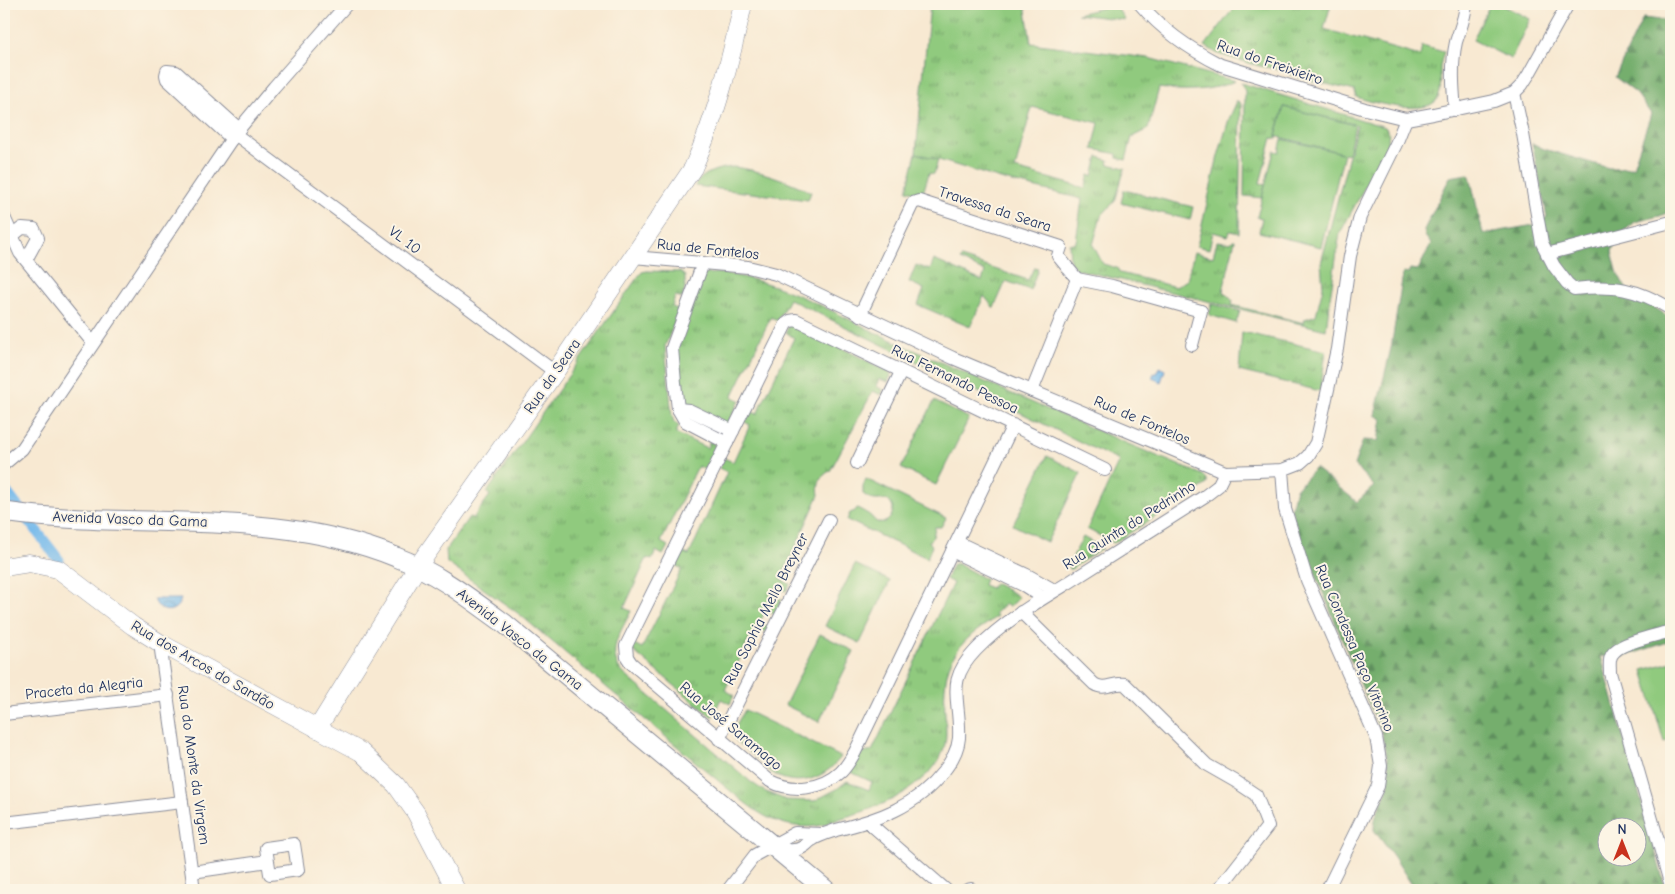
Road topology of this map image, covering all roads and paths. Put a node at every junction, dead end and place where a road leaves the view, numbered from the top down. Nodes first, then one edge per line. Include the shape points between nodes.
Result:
1 (347, 4) edge
2 (744, 4) edge
3 (1140, 4) edge
4 (1466, 4) edge
5 (1568, 4) edge
6 (1514, 93) junction
7 (1455, 110) junction
8 (1406, 118) junction
9 (235, 134) junction
10 (4, 217) edge
11 (1671, 222) edge
12 (12, 236) junction
13 (1548, 254) junction
14 (633, 257) junction
15 (26, 260) junction
16 (703, 263) junction
17 (1077, 279) junction
18 (1671, 309) edge
19 (860, 315) junction
20 (790, 321) joint
21 (92, 343) junction
22 (1192, 345) dead end
23 (555, 372) junction
24 (901, 372) junction
25 (1032, 391) junction
26 (678, 409) junction
27 (1013, 425) junction
28 (733, 431) junction
29 (727, 443) junction
30 (857, 463) dead end
31 (4, 464) edge
32 (1105, 470) dead end
33 (1282, 470) junction
34 (1226, 472) junction
35 (4, 512) edge
36 (829, 520) dead end
37 (954, 546) junction
38 (418, 566) junction
39 (4, 567) edge
40 (1054, 590) junction
41 (1042, 597) junction
42 (1021, 612) junction
43 (1671, 631) edge
44 (160, 643) junction
45 (168, 695) junction
46 (4, 714) edge
47 (317, 729) junction
48 (719, 739) junction
49 (182, 802) junction
50 (868, 822) junction
51 (4, 823) edge
52 (773, 846) junction
53 (268, 861) dead end
54 (192, 872) junction
55 (1671, 886) edge
56 (194, 890) edge
57 (456, 890) edge
58 (728, 890) edge
59 (826, 890) edge
60 (946, 890) edge
61 (1218, 890) edge
62 (1327, 890) edge

1 - 9 street
2 - 14 street, Rua da Seara via 728,72 705,142 693,168
3 - 8 street, Rua do Freixieiro via 1172,35 1221,65
4 - 7 street via 1453,66
5 - 6 street via 1530,74
6 - 7 street
6 - 13 street via 1541,237
7 - 8 street
8 - 33 street, Rua de Fontelos via 1360,216 1350,256 1337,349 1316,443 1300,463
9 - 9 street via 176,72 167,71 167,79
9 - 21 street
9 - 23 street, VL 10
10 - 12 street
11 - 13 street
12 - 15 street
12 - 15 street via 22,228 34,229 38,238
13 - 18 street via 1574,289 1602,286 1628,290
14 - 16 street, Rua de Fontelos
14 - 23 street, Rua da Seara
15 - 21 street
16 - 19 street, Rua de Fontelos via 748,267 776,274
16 - 26 street via 672,348
17 - 19 street, Travessa da Seara via 1058,256 1061,247 919,201 913,203
17 - 22 street via 1201,311
17 - 25 street
19 - 25 street, Rua de Fontelos
20 - 24 street, Rua Fernando Pessoa via 796,320
20 - 28 street, Rua José Saramago
21 - 31 street via 22,449
23 - 38 street, Rua da Seara
24 - 27 street, Rua Fernando Pessoa
24 - 30 street
25 - 34 street, Rua de Fontelos
26 - 28 street via 689,410
26 - 29 street via 685,421
27 - 32 street, Rua Fernando Pessoa
27 - 37 street, Rua José Saramago
28 - 29 street, Rua José Saramago
29 - 48 street, Rua José Saramago via 626,646 631,664
33 - 34 street, Rua de Fontelos
33 - 62 street, Rua Condessa Paço Vitorino via 1285,509 1307,580 1376,737 1381,766 1378,786
34 - 40 street, Rua Quinta do Pedrinho via 1218,486 1205,496
35 - 38 main road, Avenida Vasco da Gama via 84,520 265,525 358,543
36 - 48 street, Rua Sophia Mello Breyner
37 - 40 street via 1030,576
37 - 41 street
37 - 48 street, Rua José Saramago via 855,752 842,771 822,784 808,788 783,786 763,776
38 - 47 street, Rua da Seara
38 - 52 main road, Avenida Vasco da Gama via 506,624
39 - 44 street, Rua dos Arcos do Sardão via 29,563 58,569
40 - 41 street, Rua Quinta do Pedrinho
41 - 42 street, Rua Quinta do Pedrinho
42 - 50 street, Rua Quinta do Pedrinho via 976,650 957,677 959,738 957,749 941,775 919,796 888,815
42 - 61 street via 1094,684 1105,688 1125,684 1207,765 1256,796 1268,826
43 - 55 street via 1624,645 1614,651 1609,661
44 - 45 street, Rua do Monte da Virgem
44 - 47 street, Rua dos Arcos do Sardão
45 - 46 street, Praceta da Alegria
45 - 49 street, Rua do Monte da Virgem
47 - 57 street, Rua dos Arcos do Sardão via 361,752 396,785 416,813
49 - 51 street
49 - 54 street, Rua do Monte da Virgem
50 - 52 street, Rua Quinta do Pedrinho via 823,834 795,833
50 - 60 street
52 - 58 street, Rua Quinta do Pedrinho via 755,855
52 - 59 main road, Avenida Vasco da Gama
53 - 54 street
54 - 56 street, Rua do Monte da Virgem

